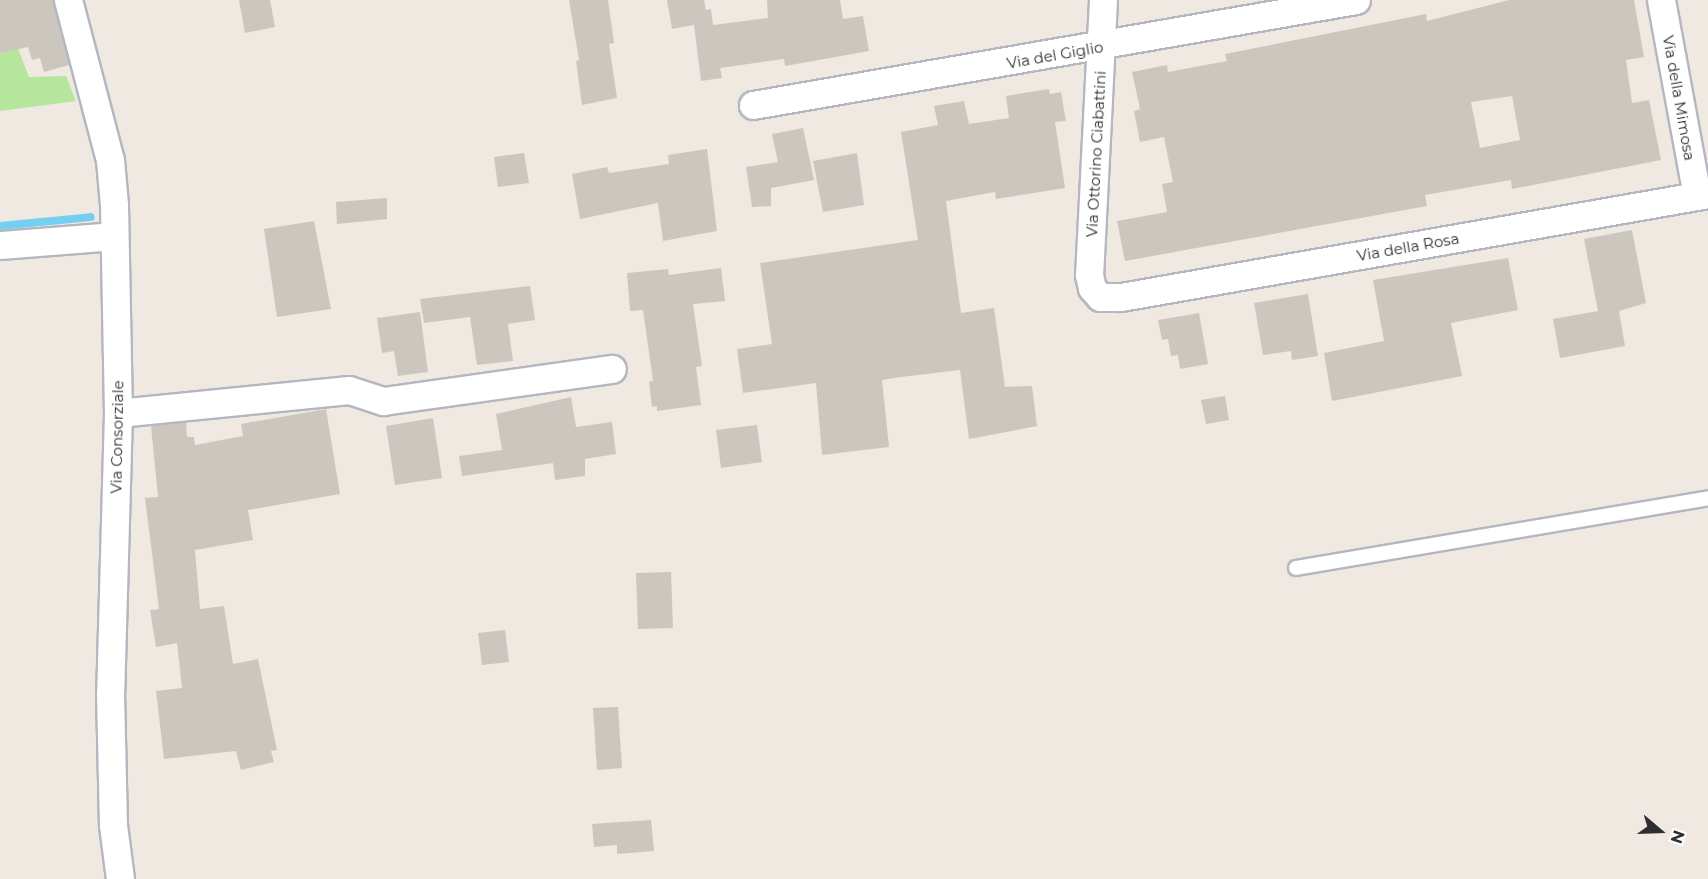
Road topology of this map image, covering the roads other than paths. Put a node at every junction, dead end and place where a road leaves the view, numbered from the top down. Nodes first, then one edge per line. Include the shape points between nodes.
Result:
1 (68, 0) edge
2 (1103, 0) edge
3 (1356, 0) edge
4 (1661, 0) edge
5 (1102, 47) junction
6 (753, 105) dead end
7 (1703, 195) edge
8 (114, 236) junction
9 (0, 245) edge
10 (1107, 298) joint
11 (612, 369) dead end
12 (118, 413) junction
13 (1708, 498) edge
14 (1296, 568) dead end
15 (120, 879) edge

1 - 8 street, Via Consorziale via 110,160
2 - 5 street, Via Ottorino Ciabattini
3 - 5 street, Via del Giglio
4 - 7 street, Via della Mimosa
5 - 6 street, Via del Giglio
5 - 10 street, Via Ottorino Ciabattini via 1089,275 1095,293
7 - 10 street, Via della Rosa
8 - 9 street
8 - 12 street, Via Consorziale
11 - 12 street via 383,401 349,390
12 - 15 street, Via Consorziale via 110,693 113,825
13 - 14 lane

